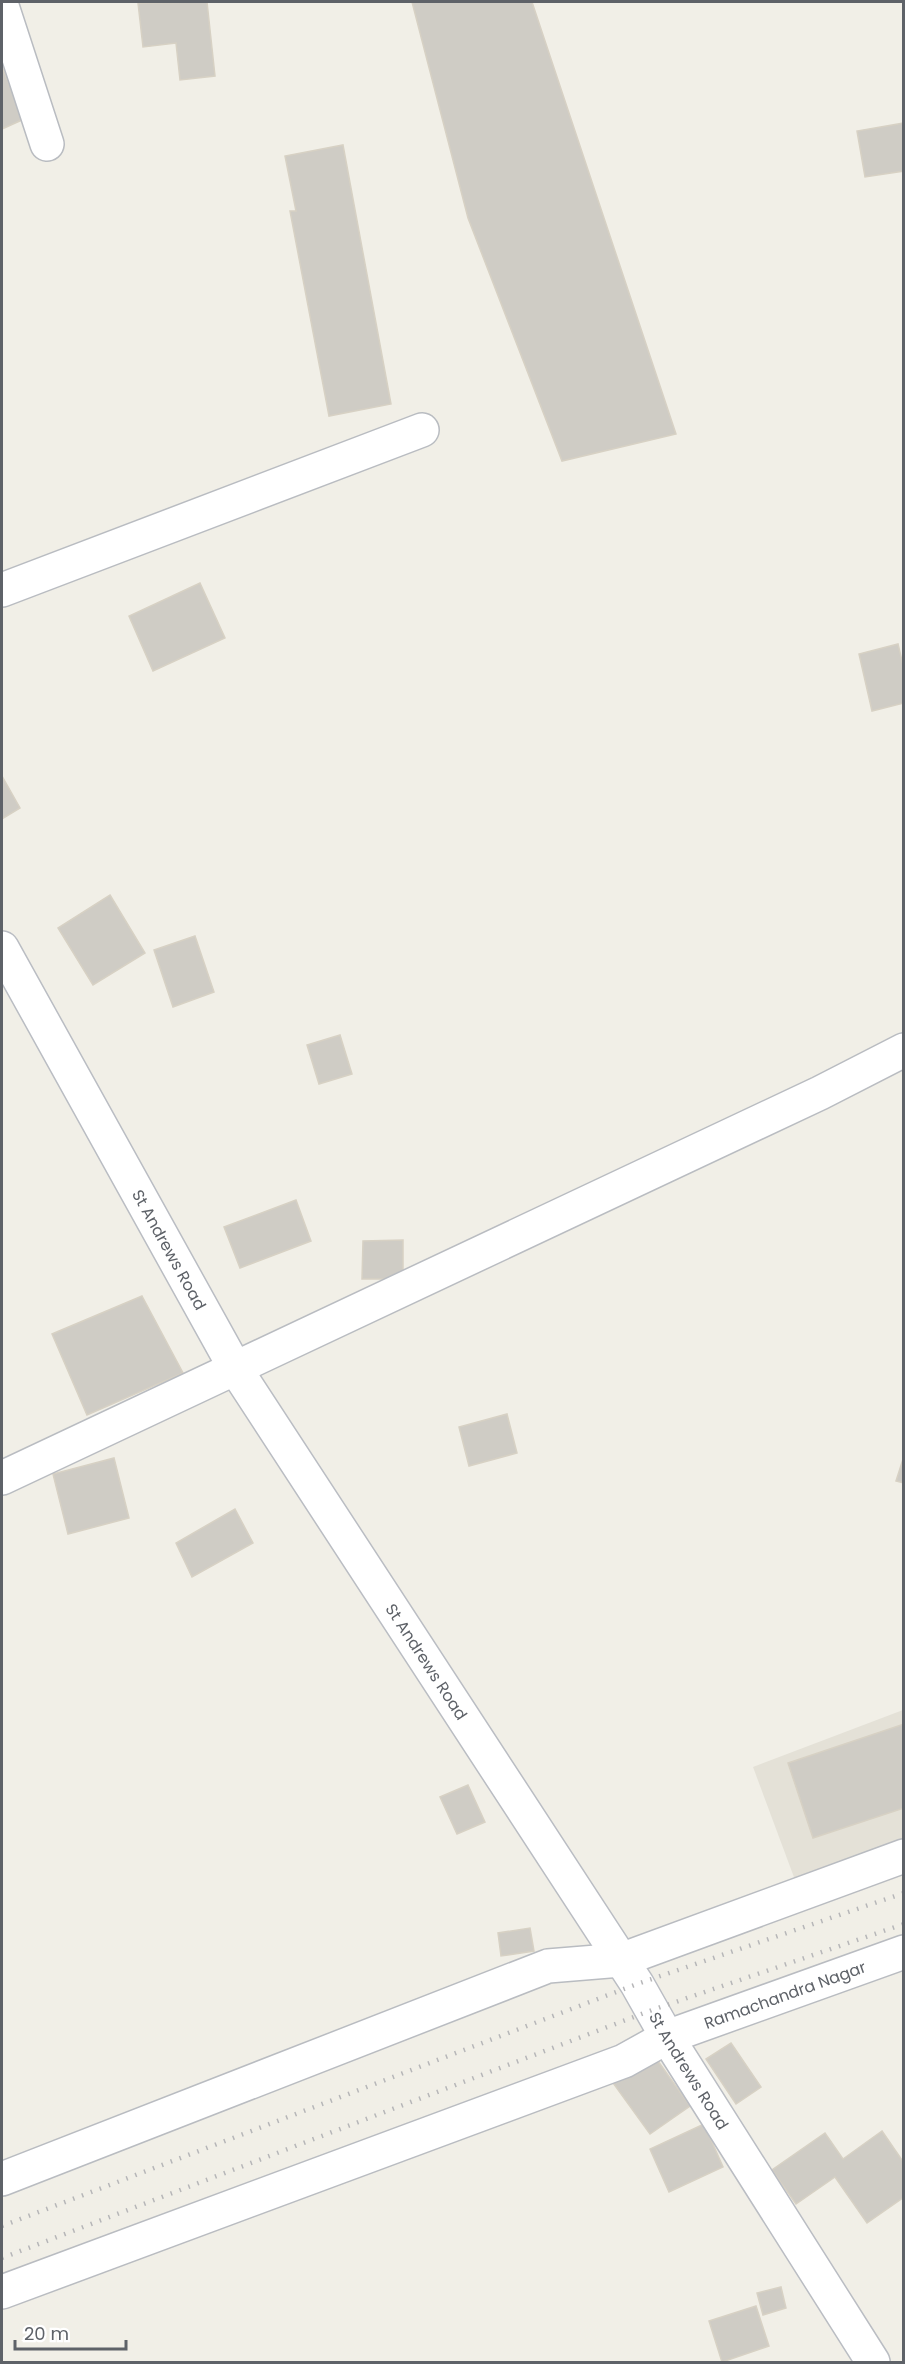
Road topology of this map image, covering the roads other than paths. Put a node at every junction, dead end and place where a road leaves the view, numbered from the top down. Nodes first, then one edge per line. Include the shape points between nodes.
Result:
1 (2, 6) edge
2 (47, 144) dead end
3 (422, 430) dead end
4 (2, 590) edge
5 (2, 948) edge
6 (903, 1050) edge
7 (235, 1368) junction
8 (2, 1478) edge
9 (903, 1856) edge
10 (903, 1952) edge
11 (621, 1960) junction
12 (668, 2037) junction
13 (2, 2179) edge
14 (2, 2292) edge
15 (873, 2362) edge

1 - 2 street
3 - 4 street
5 - 7 street, St Andrews Road
6 - 7 street via 820,1093
7 - 8 street
7 - 11 street, St Andrews Road
9 - 11 street
10 - 12 street, Ramachandra Nagar
11 - 12 street, St Andrews Road
11 - 13 street via 548,1966
12 - 14 street, Ramachandra Nagar via 624,2061
12 - 15 street, St Andrews Road

